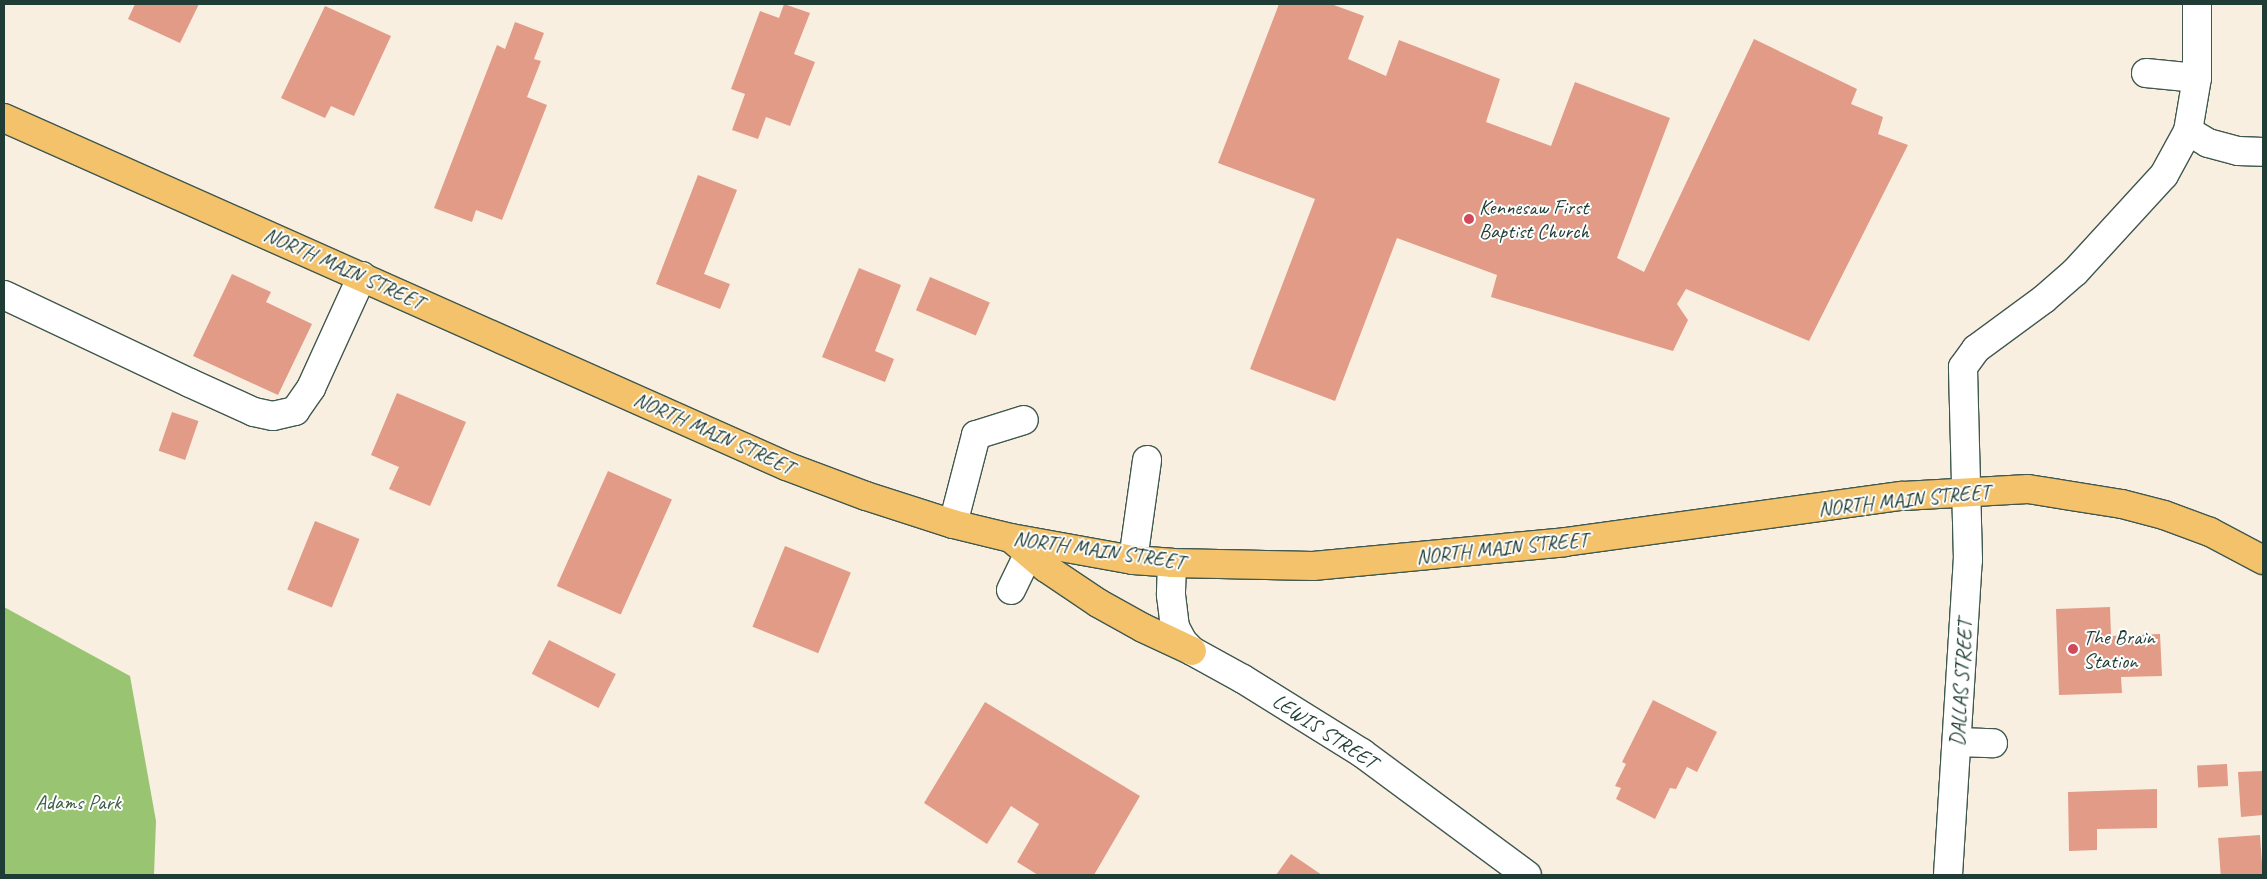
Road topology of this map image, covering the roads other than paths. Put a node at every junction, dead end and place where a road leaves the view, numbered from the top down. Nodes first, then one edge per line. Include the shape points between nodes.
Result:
1 (2197, 4) edge
2 (2146, 72) dead end
3 (2197, 78) junction
4 (4, 118) edge
5 (2188, 131) junction
6 (2263, 152) edge
7 (362, 276) junction
8 (4, 295) edge
9 (1024, 420) dead end
10 (1147, 460) dead end
11 (1968, 491) junction
12 (953, 524) junction
13 (1020, 546) junction
14 (1133, 560) junction
15 (2263, 560) edge
16 (1172, 563) junction
17 (1011, 590) dead end
18 (1192, 651) junction
19 (1957, 742) junction
20 (1993, 743) dead end
21 (1527, 875) edge
22 (1948, 875) edge

1 - 3 street, DALLAS STREET
2 - 3 street
3 - 5 street, DALLAS STREET
4 - 7 main road, NORTH MAIN STREET
5 - 6 street via 2208,143 2238,152
5 - 11 street, DALLAS STREET via 2164,176 2075,272 1976,349 1963,367
7 - 8 street via 311,388 295,411 273,416 254,412 198,387
7 - 12 main road, NORTH MAIN STREET via 786,466
9 - 12 street via 976,435
10 - 14 street
11 - 15 main road, NORTH MAIN STREET via 2028,489 2122,504 2210,532
11 - 16 main road, NORTH MAIN STREET via 1903,496 1564,542 1322,566
11 - 19 street, DALLAS STREET via 1968,560
12 - 13 main road, NORTH MAIN STREET
13 - 14 main road, NORTH MAIN STREET
13 - 17 street
13 - 18 main road via 1098,603
14 - 16 main road, NORTH MAIN STREET
16 - 18 street, LEWIS STREET via 1171,595 1175,626
18 - 21 street, LEWIS STREET via 1362,754
19 - 20 street
19 - 22 street, DALLAS STREET

